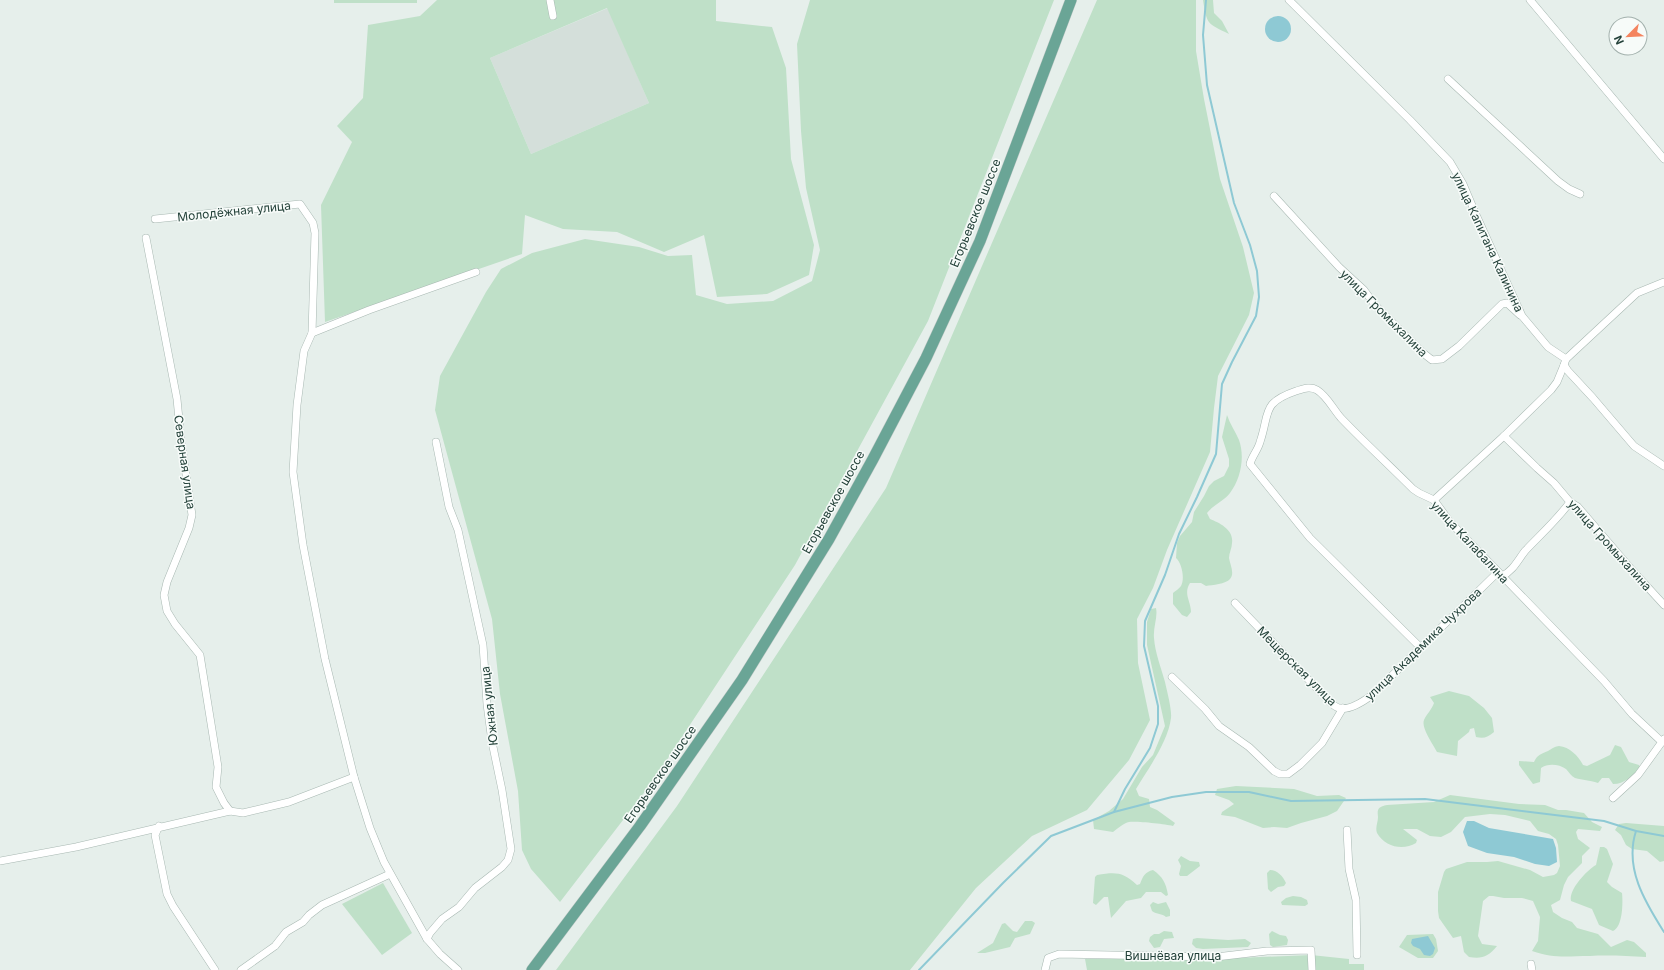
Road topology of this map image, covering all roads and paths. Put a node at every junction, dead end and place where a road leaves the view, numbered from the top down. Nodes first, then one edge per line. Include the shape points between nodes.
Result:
1 (550, 0) edge
2 (1071, 0) edge
3 (1289, 0) edge
4 (1530, 0) edge
5 (553, 16) dead end
6 (1448, 79) dead end
7 (1664, 159) edge
8 (1580, 194) dead end
9 (1274, 196) dead end
10 (155, 219) dead end
11 (146, 238) dead end
12 (476, 272) dead end
13 (1664, 282) edge
14 (1522, 316) junction
15 (312, 333) junction
16 (1565, 362) junction
17 (1504, 436) junction
18 (436, 442) dead end
19 (1664, 466) edge
20 (1434, 500) junction
21 (1570, 502) junction
22 (1500, 574) junction
23 (1235, 602) dead end
24 (1664, 605) edge
25 (1420, 647) junction
26 (1172, 677) dead end
27 (1344, 708) junction
28 (1663, 740) edge
29 (354, 777) junction
30 (1613, 798) dead end
31 (230, 810) junction
32 (160, 826) junction
33 (1347, 830) dead end
34 (0, 861) edge
35 (390, 874) junction
36 (427, 939) junction
37 (1356, 955) dead end
38 (215, 970) edge
39 (241, 970) edge
40 (458, 970) edge
41 (532, 970) edge
42 (1045, 970) edge
43 (1312, 970) edge

1 - 5 street
2 - 41 main road, Егорьевское шоссе via 980,241 926,358 829,539 742,680 640,826
3 - 14 street, улица Капитана Калинина via 1450,162 1458,173
4 - 7 street
6 - 8 street via 1558,181
9 - 14 street, улица Громыхалина via 1427,358 1437,360 1446,356 1502,304 1507,303
10 - 15 street, Молодёжная улица via 300,204 314,223
11 - 31 street, Северная улица via 177,399 192,515 164,596 167,611 200,655 218,767 216,787
12 - 15 street
13 - 16 street via 1644,289 1631,298
14 - 16 street, улица Капитана Калинина via 1548,347
15 - 29 street via 304,351 297,405 293,472 302,545
16 - 17 street via 1551,390
16 - 19 street, улица Капитана Калинина via 1568,371 1634,446
17 - 20 street
17 - 21 street, улица Громыхалина via 1554,482
18 - 36 street, Южная улица via 483,645 492,742 511,849 508,860 502,867 475,888 459,907 442,919
20 - 22 street, улица Калабалина via 1450,522
20 - 25 street, улица Калабалина via 1413,489 1313,388 1286,395 1269,408 1260,443 1251,459 1252,466 1310,538
21 - 22 street, улица Академика Чухрова via 1525,551 1513,568 1508,573
21 - 24 street, улица Громыхалина via 1578,507
22 - 25 street, улица Академика Чухрова
22 - 28 street, улица Калабалина via 1604,681 1632,714
23 - 27 street, Мещерская улица via 1326,698 1338,708
25 - 27 street, улица Академика Чухрова via 1366,699
26 - 27 street, Мещерская улица via 1219,726 1249,747 1280,774 1288,774 1322,743
28 - 30 street via 1638,775
29 - 31 street via 289,802 243,813
29 - 35 street via 370,828
31 - 32 street
32 - 34 street via 76,847
32 - 38 street via 154,835 167,894
33 - 37 street via 1349,869 1356,900
35 - 36 street
35 - 39 street via 322,905 303,922 286,932 275,946
36 - 40 street
42 - 43 street, Вишнёвая улица via 1048,958 1059,954 1216,957 1267,951 1311,950

